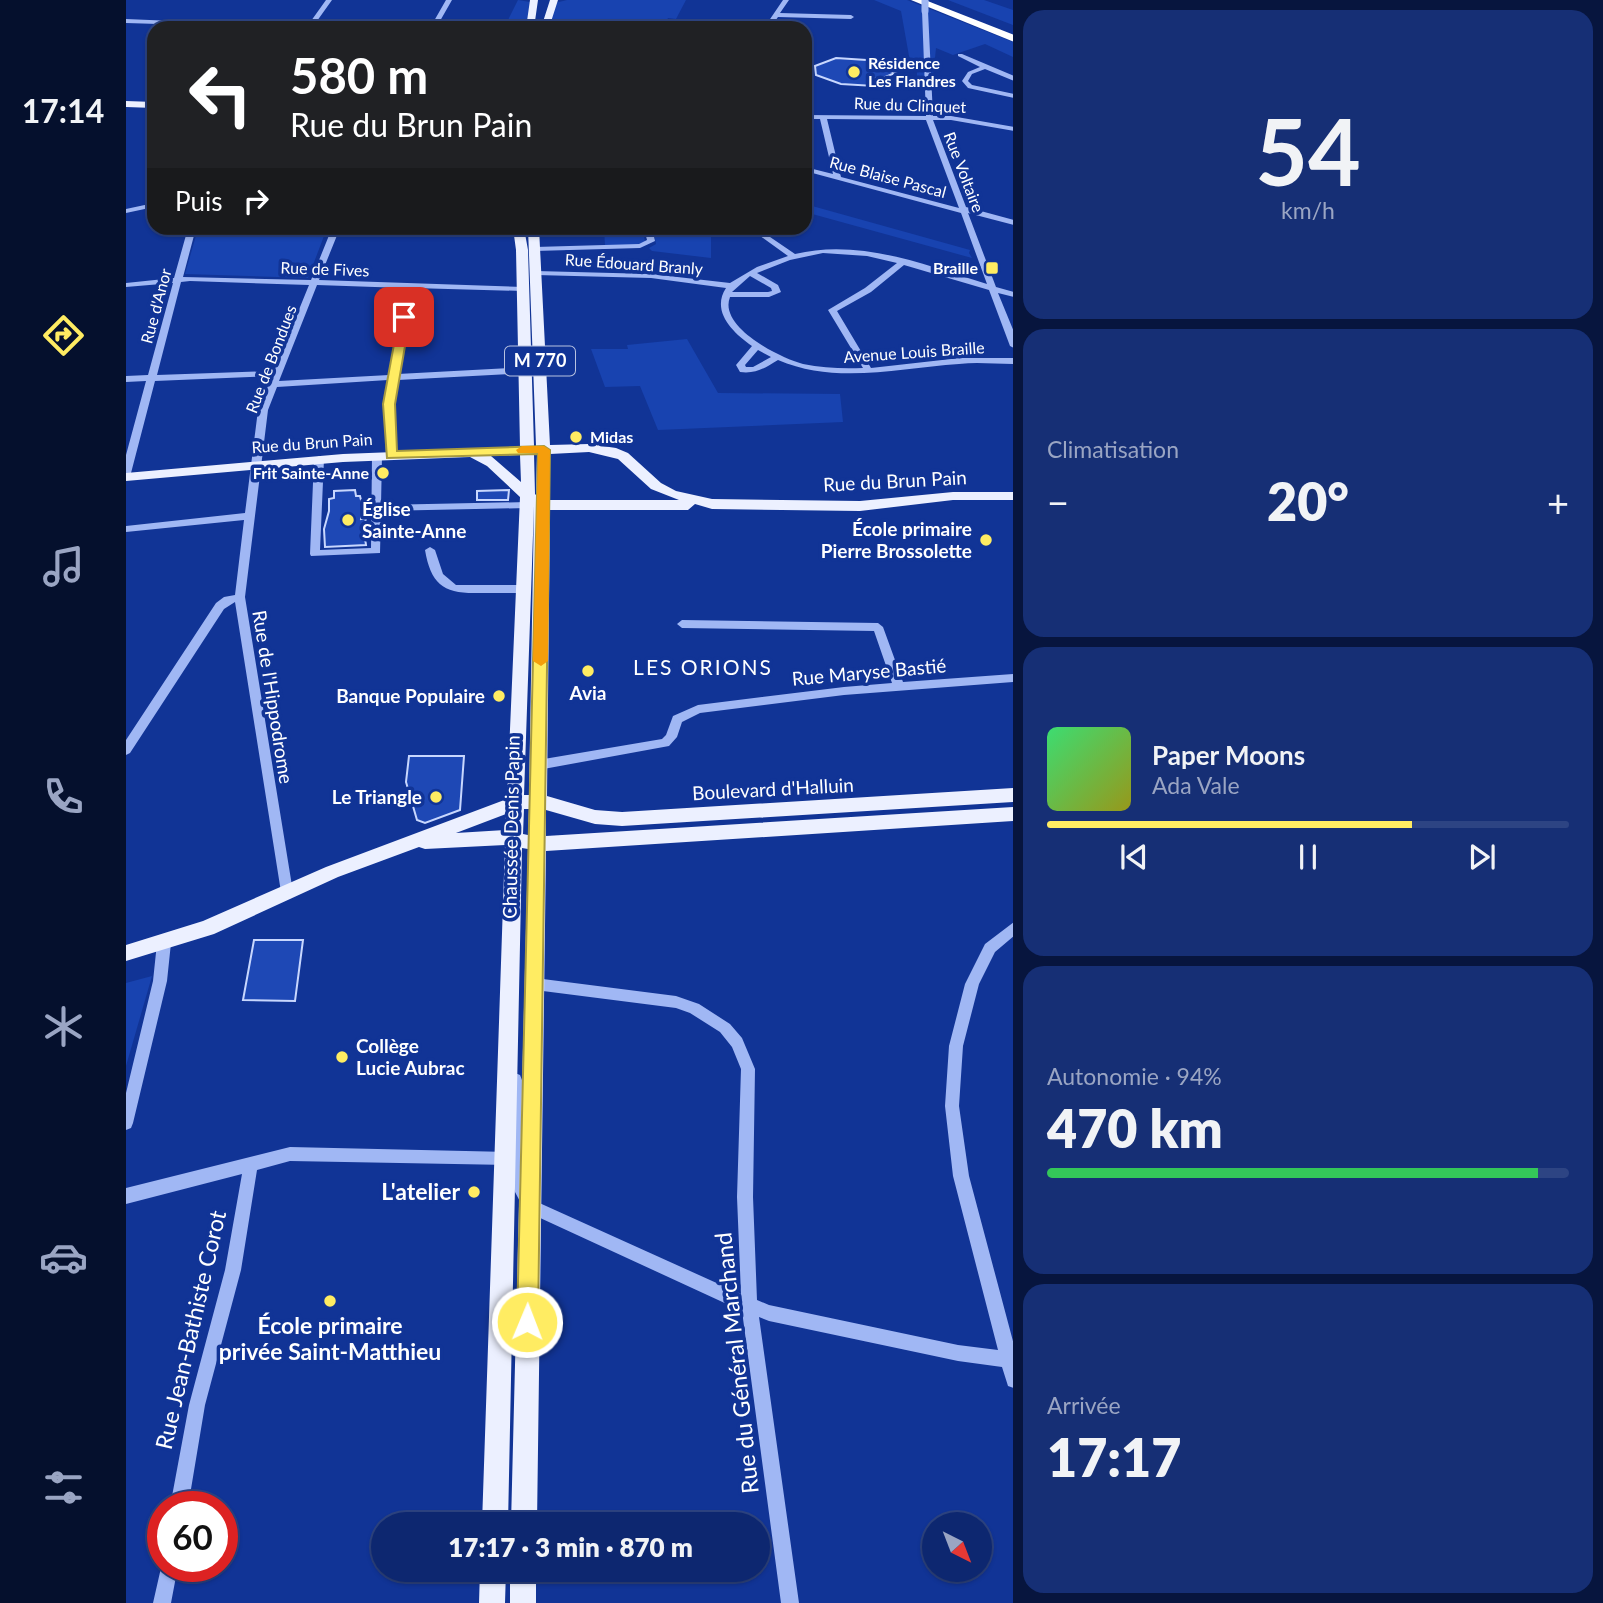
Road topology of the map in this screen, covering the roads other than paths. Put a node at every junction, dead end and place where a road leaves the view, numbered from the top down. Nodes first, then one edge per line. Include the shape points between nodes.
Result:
1 (330, 0) edge
2 (449, 0) edge
3 (534, 0) edge
4 (554, 0) edge
5 (786, 0) edge
6 (916, 0) edge
7 (925, 0) edge
8 (938, 0) edge
9 (774, 15) junction
10 (851, 17) dead end
11 (126, 21) edge
12 (314, 21) edge
13 (437, 21) edge
14 (531, 21) edge
15 (547, 21) edge
16 (770, 21) edge
17 (147, 22) edge
18 (1013, 29) edge
19 (1013, 39) edge
20 (960, 55) dead end
21 (985, 67) junction
22 (1013, 79) edge
23 (1013, 96) edge
24 (126, 98) edge
25 (147, 100) edge
26 (126, 104) edge
27 (147, 106) edge
28 (812, 117) edge
29 (823, 117) junction
30 (929, 117) junction
31 (1013, 129) edge
32 (812, 171) edge
33 (838, 178) junction
34 (147, 206) edge
35 (126, 211) edge
36 (963, 211) junction
37 (1013, 223) edge
38 (190, 235) edge
39 (333, 235) edge
40 (519, 235) edge
41 (529, 235) edge
42 (533, 235) edge
43 (650, 235) edge
44 (766, 235) edge
45 (771, 238) joint
46 (535, 249) junction
47 (522, 250) junction
48 (794, 257) junction
49 (901, 263) junction
50 (536, 273) junction
51 (752, 274) junction
52 (177, 280) junction
53 (315, 283) junction
54 (126, 285) edge
55 (409, 285) junction
56 (523, 289) junction
57 (992, 289) junction
58 (729, 290) junction
59 (1013, 295) edge
60 (755, 346) junction
61 (1013, 346) edge
62 (776, 358) junction
63 (1013, 360) edge
64 (526, 370) junction
65 (869, 371) junction
66 (279, 373) junction
67 (395, 377) junction
68 (150, 378) junction
69 (126, 379) edge
70 (274, 384) junction
71 (527, 450) junction
72 (544, 450) junction
73 (468, 452) junction
74 (384, 455) junction
75 (319, 459) junction
76 (256, 464) junction
77 (126, 475) edge
78 (544, 484) junction
79 (656, 486) junction
80 (524, 491) junction
81 (1013, 496) edge
82 (712, 504) junction
83 (544, 505) junction
84 (650, 505) junction
85 (377, 508) junction
86 (248, 516) junction
87 (126, 529) edge
88 (430, 550) dead end
89 (525, 589) junction
90 (240, 597) junction
91 (682, 624) dead end
92 (1013, 678) edge
93 (898, 685) junction
94 (126, 750) edge
95 (538, 765) junction
96 (1013, 795) edge
97 (538, 801) junction
98 (515, 803) junction
99 (1013, 814) edge
100 (514, 837) junction
101 (407, 844) junction
102 (537, 844) junction
103 (286, 892) junction
104 (1013, 927) edge
105 (164, 943) junction
106 (126, 953) edge
107 (535, 985) junction
108 (510, 1055) junction
109 (126, 1123) edge
110 (478, 1158) joint
111 (251, 1163) junction
112 (507, 1170) junction
113 (126, 1196) edge
114 (530, 1206) junction
115 (749, 1306) junction
116 (527, 1345) junction
117 (1011, 1360) edge
118 (1013, 1380) edge
119 (182, 1491) edge
120 (495, 1512) edge
121 (524, 1512) edge
122 (166, 1582) edge
123 (493, 1582) edge
124 (523, 1582) edge
125 (162, 1603) edge
126 (492, 1603) edge
127 (523, 1603) edge
128 (790, 1603) edge

1 - 12 street
2 - 13 street
3 - 14 main road
4 - 15 main road
5 - 9 street
6 - 19 highway
7 - 30 street, Rue Voltaire, bridge
8 - 18 highway
9 - 10 street
9 - 16 street
11 - 17 street
20 - 21 street
21 - 22 street
21 - 23 street via 968,74 965,84
24 - 25 main road
26 - 27 main road
28 - 29 street, Rue du Clinquet
29 - 30 street, Rue du Clinquet
29 - 33 street
30 - 31 street, Rue du Clinquet
30 - 36 street, Rue Voltaire
32 - 33 street, Rue Blaise Pascal
33 - 36 street, Rue Blaise Pascal
34 - 35 street
36 - 37 street, Rue Blaise Pascal
36 - 57 street, Rue Voltaire
38 - 52 street, Rue d'Anor
39 - 53 street, Rue de Bondues
40 - 47 main road, M 770
41 - 47 main road, M 770
42 - 46 main road, M 770
43 - 46 street via 651,241 640,246
44 - 45 street
45 - 48 street
46 - 50 main road, M 770
47 - 56 main road, M 770
48 - 49 street via 842,251
48 - 51 street
49 - 57 street
49 - 65 street via 863,293 833,308
50 - 58 street, Rue Édouard Branly via 651,276
50 - 72 main road, M 770
51 - 58 street
51 - 58 street via 777,292
52 - 53 street, Rue de Fives
52 - 54 street, Rue de Fives
52 - 68 street, Rue d'Anor
53 - 55 street, Rue de Fives
53 - 66 street, Rue de Bondues
55 - 56 street, Rue de Fives
55 - 67 street
56 - 64 main road, M 770
57 - 59 street
57 - 61 street, Rue Voltaire
58 - 60 street, Avenue Louis Braille via 729,320
60 - 62 street, Avenue Louis Braille
60 - 62 street via 740,365 743,370 755,370
62 - 65 street, Avenue Louis Braille via 816,369
63 - 65 street, Avenue Louis Braille
64 - 67 street
64 - 71 main road, M 770
66 - 68 street
66 - 70 street, Rue de Bondues
67 - 70 street
67 - 74 street
68 - 69 street
68 - 77 street, Rue d'Anor
70 - 76 street, Rue de Bondues via 262,414
71 - 72 main road, Rue du Brun Pain
71 - 73 main road, Rue du Brun Pain
71 - 80 main road, Chaussée Denis Papin / M 770
72 - 78 main road, Chaussée Denis Papin / M 770
72 - 79 main road, Rue du Brun Pain via 611,451 629,460
73 - 74 main road, Rue du Brun Pain
73 - 80 main road via 489,460
74 - 75 main road, Rue du Brun Pain
74 - 85 street
75 - 76 main road, Rue du Brun Pain
75 - 85 street via 315,554 376,551
76 - 77 main road, Rue du Brun Pain
76 - 86 street, Rue de l'Hippodrome
78 - 80 main road
78 - 83 main road, Chaussée Denis Papin / M 770
79 - 82 main road, Rue du Brun Pain
79 - 84 main road via 659,498
80 - 83 main road
80 - 85 street
80 - 89 main road, Chaussée Denis Papin / M 770
81 - 82 main road, Rue du Brun Pain via 953,496 874,506
82 - 84 main road
83 - 84 main road
83 - 95 main road, Chaussée Denis Papin / M 770
86 - 87 street
86 - 90 street, Rue de l'Hippodrome
88 - 89 street via 436,571 449,587
89 - 98 main road, Chaussée Denis Papin / M 770
90 - 94 street via 228,600 217,611
90 - 103 street, Rue de l'Hippodrome
91 - 93 street via 878,627
92 - 93 street, Rue Maryse Bastié
93 - 95 street, Rue Maryse Bastié via 698,709 677,719 665,743
95 - 97 main road, Chaussée Denis Papin / M 770
96 - 97 main road, Boulevard d'Halluin via 622,818 595,817
97 - 98 main road
97 - 102 main road, Chaussée Denis Papin / M 770
98 - 100 main road, Chaussée Denis Papin / M 770
98 - 101 main road
99 - 102 main road, Boulevard d'Halluin
100 - 101 main road
100 - 102 main road
100 - 108 main road, Chaussée Denis Papin / M 770
101 - 103 main road
102 - 107 main road, Chaussée Denis Papin / M 770
103 - 105 main road
104 - 117 street via 997,939 977,971 956,1046 952,1091 959,1166
105 - 106 main road
105 - 109 street
107 - 114 main road, Chaussée Denis Papin / M 770
107 - 115 street, Rue du Général Marchand via 685,1004 719,1023 737,1043 748,1069
108 - 112 main road, Chaussée Denis Papin / M 770
108 - 114 street, Chaussée Denis Papin via 517,1100 517,1177
110 - 111 street via 300,1154
110 - 112 street, Chaussée Denis Papin
111 - 113 street
111 - 119 street, Rue Jean-Bathiste Corot via 233,1270 197,1405
112 - 116 street, Chaussée Denis Papin via 520,1211 519,1295
112 - 120 main road, Chaussée Denis Papin / M 770
114 - 115 street
114 - 116 main road, Chaussée Denis Papin / M 770
115 - 117 street via 958,1353
115 - 128 street, Rue du Général Marchand
116 - 121 main road, Chaussée Denis Papin / M 770
117 - 118 street
122 - 125 street
123 - 126 main road
124 - 127 main road

